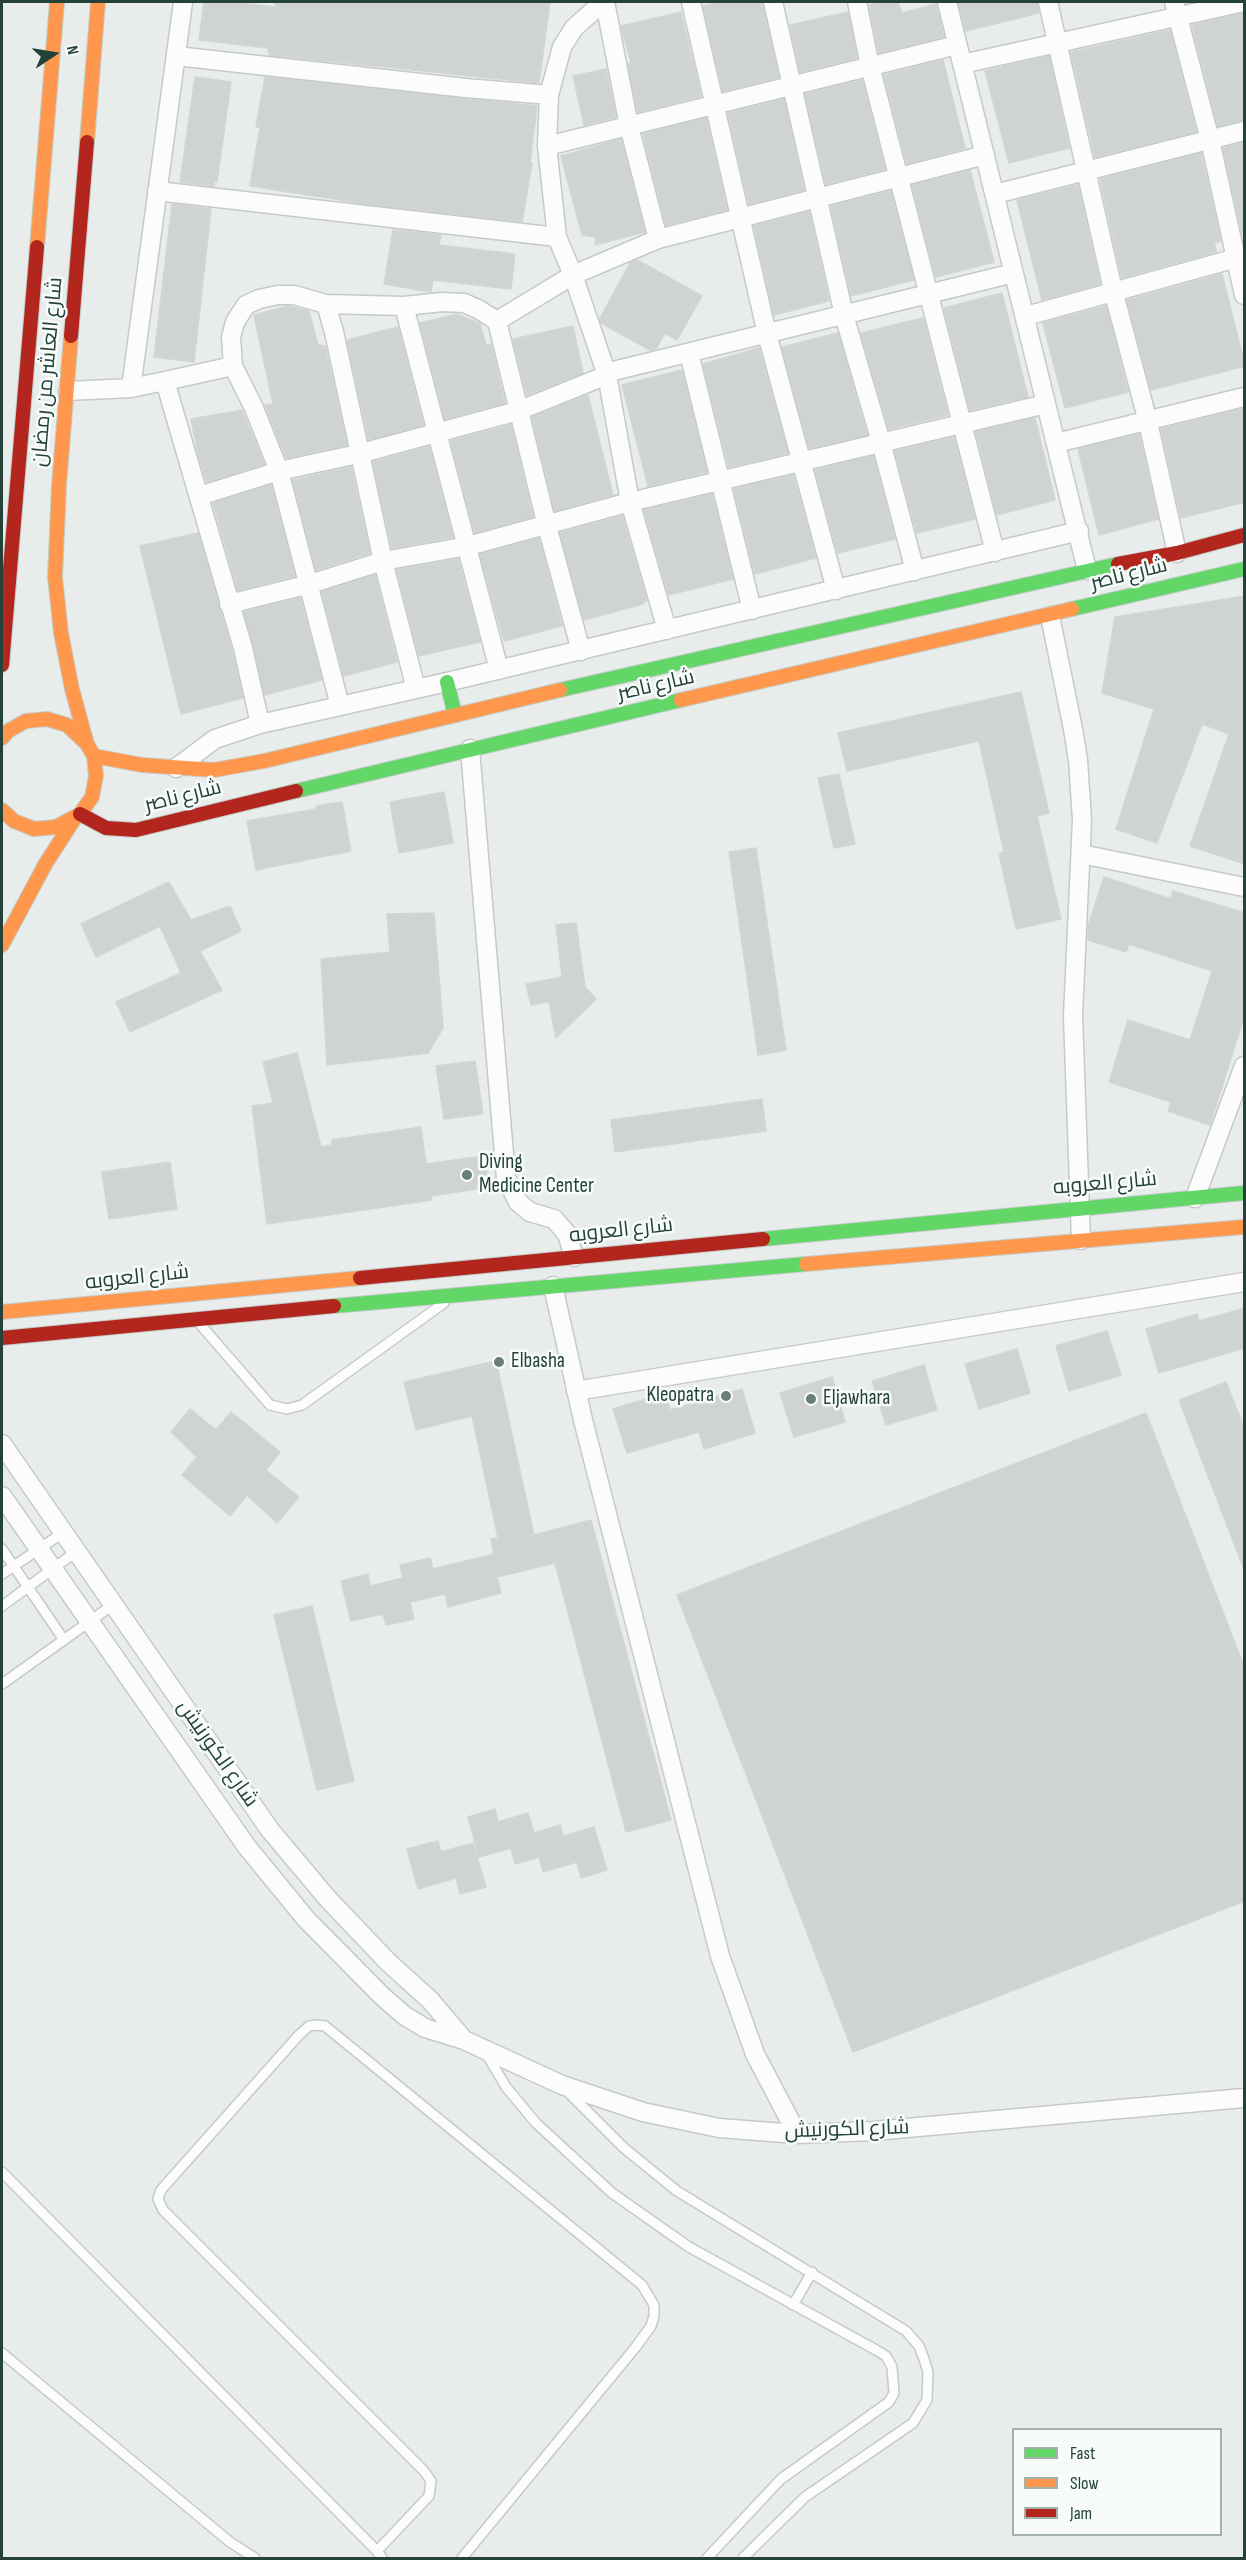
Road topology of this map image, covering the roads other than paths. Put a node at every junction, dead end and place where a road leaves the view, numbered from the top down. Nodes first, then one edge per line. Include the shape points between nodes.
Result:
1 (57, 2) edge
2 (98, 2) edge
3 (183, 2) edge
4 (604, 2) edge
5 (691, 2) edge
6 (773, 2) edge
7 (857, 2) edge
8 (947, 2) edge
9 (1048, 2) edge
10 (1244, 2) edge
11 (1176, 9) edge
12 (1058, 44) junction
13 (957, 45) junction
14 (176, 56) junction
15 (962, 64) junction
16 (870, 66) junction
17 (792, 86) junction
18 (549, 95) junction
19 (713, 105) junction
20 (629, 126) junction
21 (1245, 131) edge
22 (1210, 140) junction
23 (548, 146) junction
24 (985, 155) junction
25 (1086, 171) junction
26 (900, 177) junction
27 (157, 191) junction
28 (995, 194) junction
29 (818, 198) junction
30 (740, 218) junction
31 (557, 237) junction
32 (657, 240) junction
33 (1240, 257) edge
34 (1014, 273) junction
35 (573, 275) junction
36 (1113, 290) junction
37 (929, 294) junction
38 (1245, 295) edge
39 (326, 304) junction
40 (404, 306) junction
41 (844, 315) junction
42 (1026, 316) junction
43 (497, 321) junction
44 (767, 334) junction
45 (689, 353) junction
46 (233, 366) junction
47 (606, 374) junction
48 (165, 381) junction
49 (131, 388) junction
50 (68, 391) junction
51 (1245, 397) edge
52 (1046, 404) junction
53 (518, 411) junction
54 (962, 422) junction
55 (1148, 422) junction
56 (437, 432) junction
57 (881, 442) junction
58 (1056, 443) junction
59 (358, 454) junction
60 (803, 461) junction
61 (279, 471) junction
62 (719, 482) junction
63 (199, 496) junction
64 (630, 502) junction
65 (547, 526) junction
66 (1079, 531) junction
67 (1245, 535) edge
68 (468, 546) junction
69 (995, 552) junction
70 (1177, 553) junction
71 (383, 561) junction
72 (1245, 569) edge
73 (1088, 570) junction
74 (915, 571) junction
75 (310, 584) junction
76 (836, 590) junction
77 (229, 604) junction
78 (752, 610) junction
79 (1050, 616) junction
80 (667, 630) junction
81 (580, 651) junction
82 (2, 665) edge
83 (499, 670) junction
84 (447, 682) junction
85 (587, 683) junction
86 (416, 689) junction
87 (340, 706) junction
88 (455, 715) junction
89 (593, 722) junction
90 (260, 724) junction
91 (2, 738) edge
92 (471, 749) junction
93 (90, 750) junction
94 (174, 768) junction
95 (2, 810) edge
96 (78, 816) junction
97 (1081, 854) junction
98 (1245, 887) edge
99 (2, 945) edge
100 (1245, 1066) edge
101 (1245, 1193) edge
102 (1195, 1198) junction
103 (1078, 1208) junction
104 (1245, 1227) edge
105 (1081, 1240) junction
106 (574, 1257) junction
107 (1245, 1282) edge
108 (553, 1286) junction
109 (456, 1294) junction
110 (2, 1312) edge
111 (195, 1319) junction
112 (2, 1338) edge
113 (576, 1391) junction
114 (2, 1444) edge
115 (2, 1496) edge
116 (64, 1532) junction
117 (38, 1548) junction
118 (2, 1549) edge
119 (77, 1551) junction
120 (14, 1566) junction
121 (53, 1569) junction
122 (2, 1574) edge
123 (27, 1588) junction
124 (114, 1604) junction
125 (2, 1606) edge
126 (91, 1622) junction
127 (64, 1640) junction
128 (2, 1684) edge
129 (464, 2040) junction
130 (484, 2049) junction
131 (562, 2085) junction
132 (1245, 2098) edge
133 (797, 2134) junction
134 (2, 2172) edge
135 (812, 2272) junction
136 (793, 2305) junction
137 (2, 2353) edge
138 (380, 2555) edge
139 (255, 2559) edge
140 (462, 2559) edge
141 (707, 2559) edge
142 (743, 2559) edge

1 - 82 main road, شارع العاشر من رمضان
2 - 50 main road, شارع العاشر من رمضان
3 - 14 street
4 - 18 street via 574,28 562,48
4 - 20 street
5 - 19 street
6 - 17 street
7 - 16 street
8 - 13 street
9 - 12 street
10 - 11 street
11 - 12 street
11 - 22 street
12 - 15 street
12 - 25 street
13 - 15 street
13 - 16 street
14 - 18 street
14 - 27 street
15 - 24 street
16 - 17 street
16 - 26 street
17 - 19 street
17 - 29 street
18 - 23 street
19 - 20 street
19 - 30 street
20 - 23 street
20 - 32 street
21 - 22 street
22 - 25 street
22 - 33 street
23 - 31 street
24 - 26 street
24 - 28 street
25 - 28 street
25 - 36 street
26 - 29 street
26 - 37 street
27 - 31 street
27 - 49 street
28 - 34 street
29 - 30 street
29 - 41 street
30 - 32 street
30 - 44 street
31 - 35 street
32 - 35 street
33 - 36 street
33 - 38 street
34 - 37 street
34 - 42 street
35 - 43 street
35 - 47 street
36 - 42 street
36 - 55 street
37 - 41 street
37 - 54 street
39 - 40 street
39 - 46 street via 278,295 246,305 231,337
39 - 59 street
40 - 43 street via 464,303
40 - 56 street
41 - 44 street
41 - 57 street
42 - 52 street
43 - 53 street
44 - 45 street
44 - 60 street
45 - 47 street
45 - 62 street
46 - 48 street
46 - 61 street
47 - 53 street
47 - 64 street
48 - 49 street
48 - 63 street
49 - 50 street
50 - 93 main road, شارع العاشر من رمضان via 55,577 63,644
51 - 55 street
52 - 54 street
52 - 58 street
53 - 56 street
53 - 65 street
54 - 57 street
54 - 69 street
55 - 58 street
55 - 70 street
56 - 59 street
56 - 68 street
57 - 60 street
57 - 74 street
58 - 66 street
59 - 61 street
59 - 71 street
60 - 62 street
60 - 76 street
61 - 63 street
61 - 75 street
62 - 64 street
62 - 78 street
63 - 77 street
64 - 65 street
64 - 80 street
65 - 68 street
65 - 81 street
66 - 69 street
66 - 73 street
67 - 70 main road, شارع ناصر
68 - 71 street
68 - 83 street
69 - 74 street
70 - 73 main road, شارع ناصر
71 - 75 street
71 - 86 street
72 - 79 main road, شارع ناصر
73 - 85 main road, شارع ناصر
74 - 76 street
75 - 77 street
75 - 87 street
76 - 78 street
77 - 90 street
78 - 80 street
79 - 89 main road, شارع ناصر
79 - 97 street via 1078,760
80 - 81 street
81 - 83 street
83 - 84 street
84 - 86 street
84 - 88 main road
85 - 88 main road, شارع ناصر
85 - 89 main road
86 - 87 street
87 - 90 street
88 - 94 main road, شارع ناصر via 214,770
89 - 92 main road, شارع ناصر
90 - 94 street via 215,739
91 - 93 main road via 26,721 47,719 67,725
92 - 96 main road, شارع ناصر via 136,830 106,828
92 - 106 street via 506,1178 518,1202 530,1212 554,1219 567,1234
93 - 94 main road, شارع ناصر
93 - 96 main road, شارع العاشر من رمضان via 96,776 92,797
95 - 96 main road via 14,821 34,829 56,827
96 - 99 main road via 46,863
97 - 98 street
97 - 103 street via 1073,1016
100 - 102 street
101 - 102 main road, شارع العروبه
102 - 103 main road, شارع العروبه
103 - 105 street
103 - 106 main road, شارع العروبه
104 - 105 main road
105 - 108 main road
106 - 110 main road, شارع العروبه
107 - 113 street
108 - 109 main road
108 - 113 street
109 - 111 main road
109 - 111 lane via 302,1405 287,1409 270,1405
111 - 112 main road
113 - 133 street via 720,1956 755,2054
114 - 116 street, شارع الكورنيش
115 - 117 street, شارع الكورنيش
116 - 117 lane
116 - 119 street, شارع الكورنيش
117 - 120 lane
117 - 121 street, شارع الكورنيش
118 - 120 lane
119 - 121 lane
119 - 124 street, شارع الكورنيش
120 - 122 lane
120 - 123 lane
121 - 123 lane
121 - 126 street, شارع الكورنيش
123 - 125 lane
123 - 127 lane
124 - 126 lane
124 - 129 street, شارع الكورنيش via 270,1830 328,1899 389,1964 430,2000
126 - 127 lane
126 - 129 street, شارع الكورنيش via 247,1847 306,1919 405,2016 425,2028
127 - 128 lane
129 - 130 street, شارع الكورنيش
130 - 131 street, شارع الكورنيش
130 - 136 lane via 506,2087 536,2123 612,2193 689,2247
131 - 133 street, شارع الكورنيش via 664,2117 719,2128
131 - 135 lane via 624,2148 677,2191
132 - 133 street, شارع الكورنيش via 873,2132
134 - 138 lane
135 - 136 lane
135 - 142 lane via 906,2331 919,2346 928,2372 927,2400 913,2423 805,2497
136 - 141 lane via 886,2356 892,2367 894,2392 881,2409 781,2479
137 - 139 lane
138 - 140 lane via 429,2496 427,2476 163,2210 158,2199 161,2190 309,2026 325,2026 642,2285 654,2306 651,2326 635,2348

